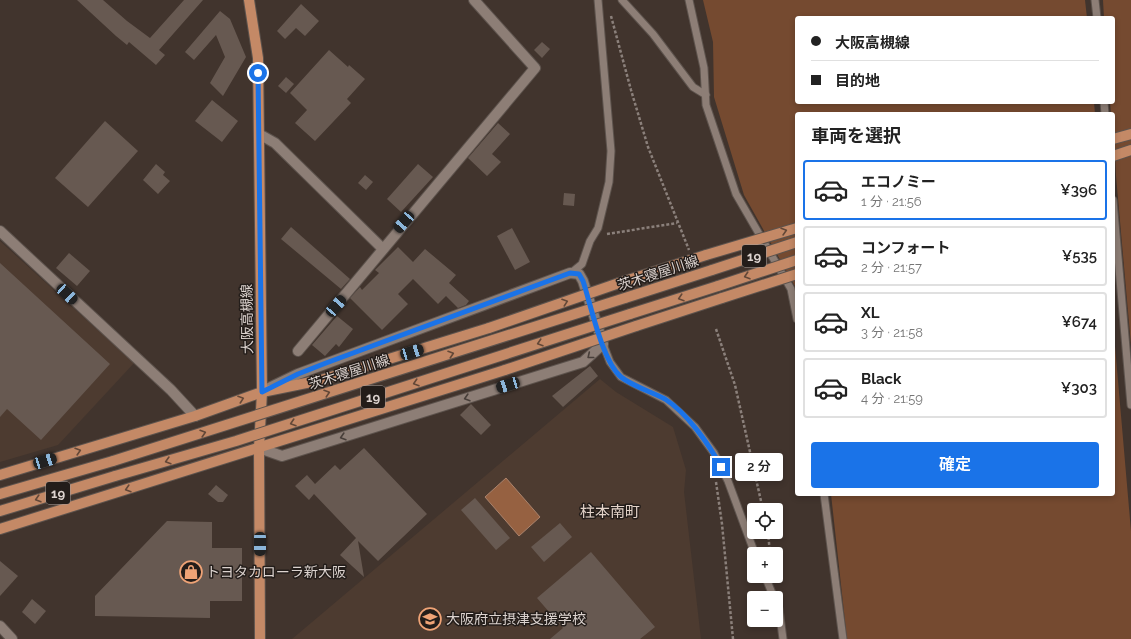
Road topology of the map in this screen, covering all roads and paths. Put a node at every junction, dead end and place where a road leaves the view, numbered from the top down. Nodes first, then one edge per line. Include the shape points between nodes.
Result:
1 (248, 0) edge
2 (474, 0) edge
3 (598, 0) edge
4 (622, 0) edge
5 (689, 0) edge
6 (1095, 0) edge
7 (610, 12) dead end
8 (1097, 16) edge
9 (706, 95) junction
10 (259, 134) junction
11 (1131, 134) edge
12 (1115, 139) edge
13 (1131, 150) edge
14 (1115, 155) edge
15 (677, 223) junction
16 (1115, 223) edge
17 (795, 229) edge
18 (0, 231) edge
19 (593, 236) junction
20 (795, 243) edge
21 (383, 249) junction
22 (689, 250) dead end
23 (795, 261) edge
24 (570, 273) junction
25 (795, 275) edge
26 (795, 310) edge
27 (716, 330) dead end
28 (603, 344) junction
29 (298, 351) dead end
30 (262, 392) junction
31 (1131, 404) edge
32 (195, 416) junction
33 (259, 448) junction
34 (0, 475) edge
35 (716, 478) dead end
36 (0, 494) edge
37 (824, 496) edge
38 (761, 503) edge
39 (0, 511) edge
40 (0, 529) edge
41 (752, 547) edge
42 (0, 626) edge
43 (781, 627) edge
44 (12, 639) edge
45 (260, 639) edge
46 (732, 639) edge
47 (783, 639) edge
48 (843, 639) edge

1 - 10 main road, 大阪高槻線 via 258,58
2 - 21 street via 535,68
3 - 19 lane via 611,151 610,182 598,228
4 - 9 lane via 653,34 693,87
5 - 9 lane via 704,68
6 - 8 lane
7 - 15 path via 648,147
9 - 26 lane via 706,105 736,194 791,289
10 - 21 street via 275,143
10 - 30 main road, 大阪高槻線
11 - 12 main road
13 - 14 main road
15 - 19 path
15 - 22 path
16 - 31 lane
30 -> 17 main road, bridge via 321,380
18 - 32 street via 172,390
19 - 24 lane via 582,264
36 -> 20 main road, 茨木寝屋川線 / 19, bridge via 113,461
21 - 29 street
23 -> 39 main road, 19, bridge via 236,441
24 - 28 street via 579,274 583,281
24 - 30 street via 298,374
25 - 33 main road, bridge
27 - 38 path via 735,385
28 -> 33 street via 583,362 289,454 282,456
28 - 41 lane via 610,362 621,377 666,400 695,427 714,454 728,481
32 -> 30 main road
30 - 33 main road, 大阪高槻線
34 -> 32 main road
33 -> 40 main road
33 - 45 main road, 大阪高槻線
35 - 46 path
37 - 48 lane
42 - 44 street
43 - 47 lane

